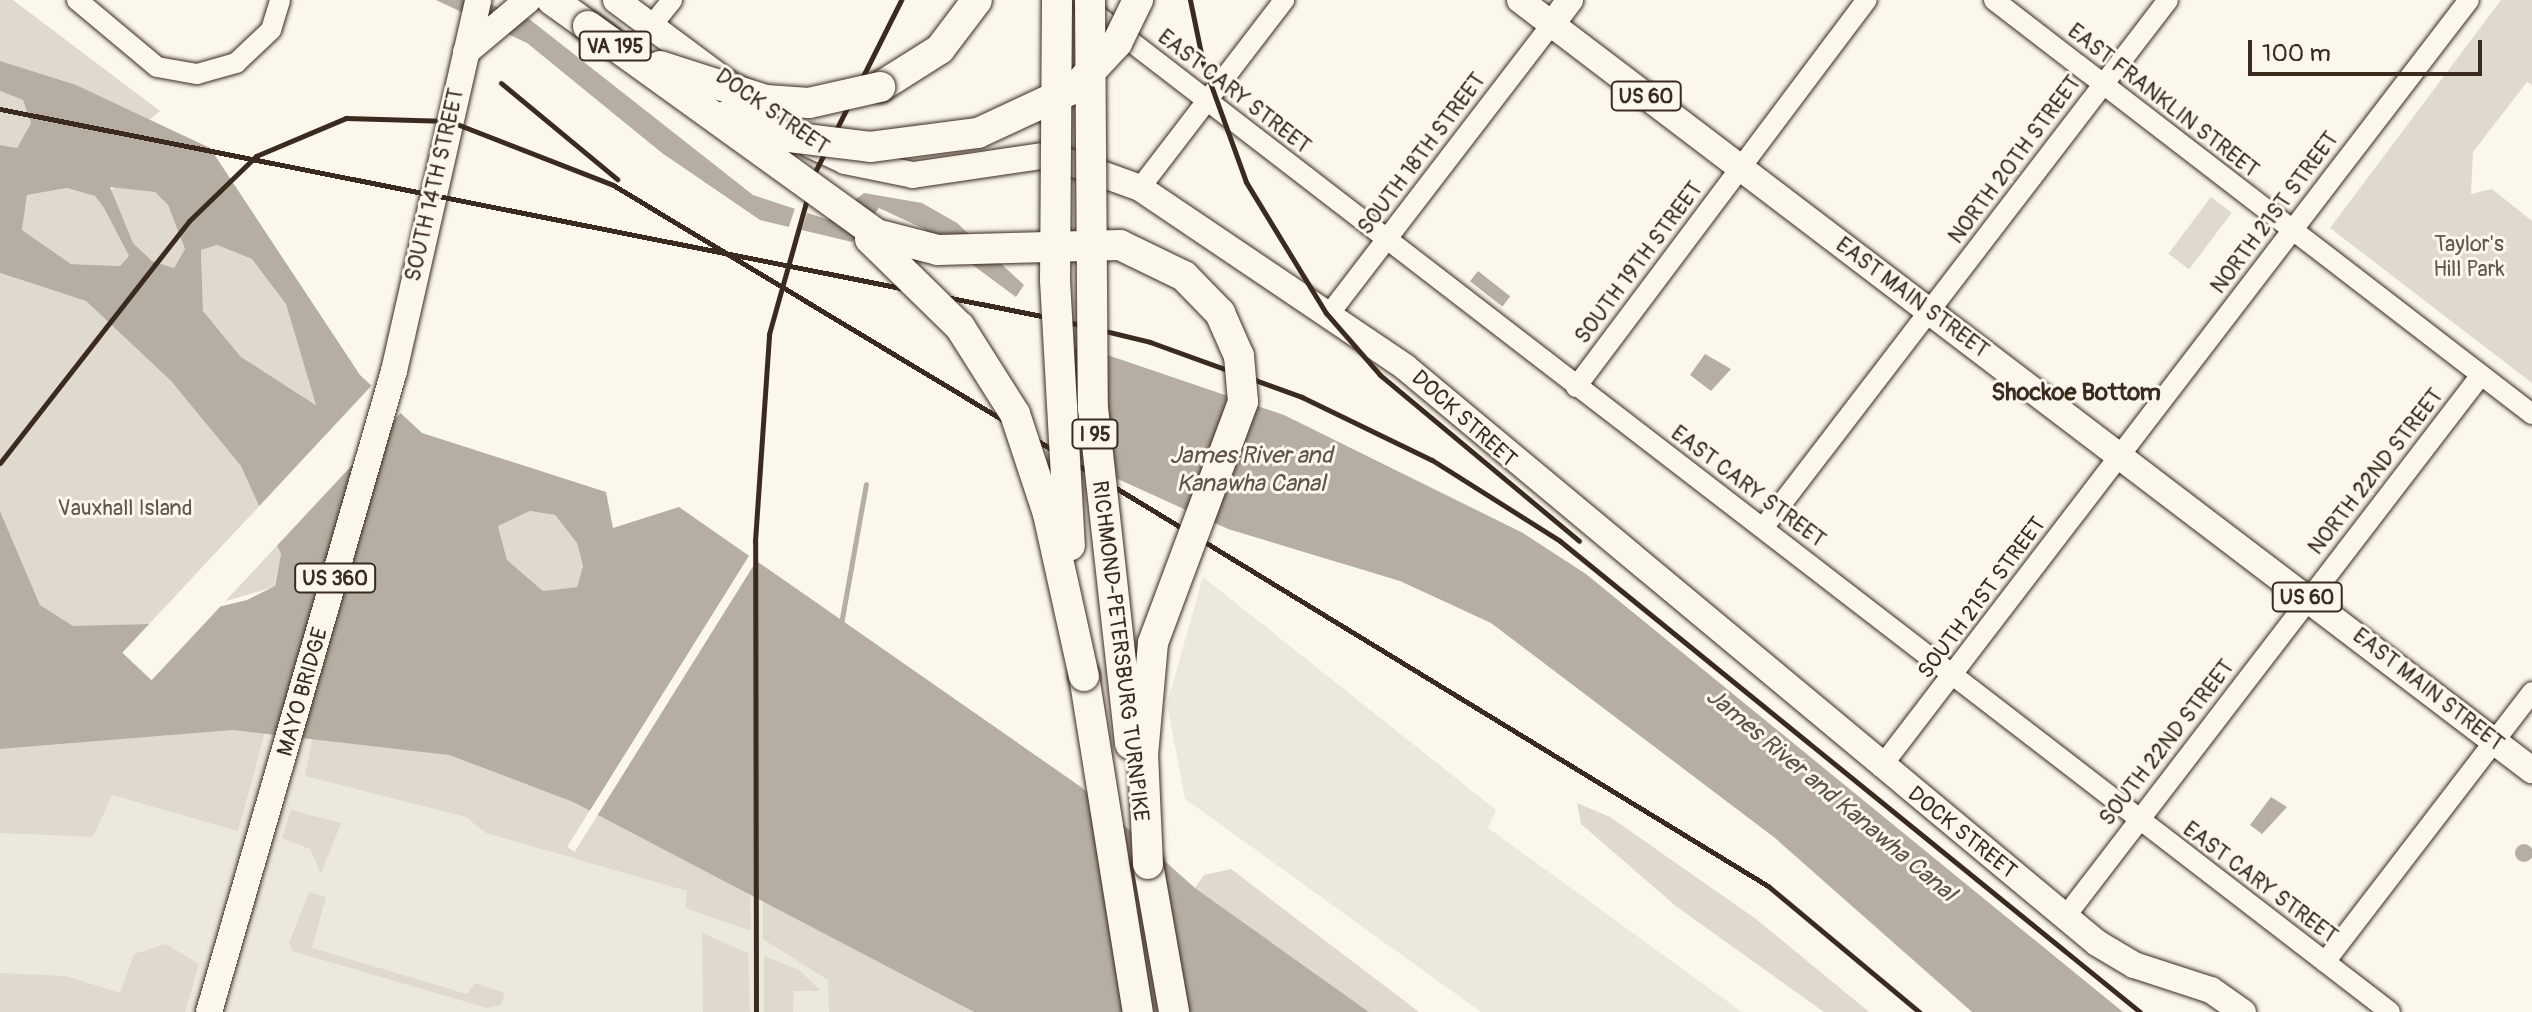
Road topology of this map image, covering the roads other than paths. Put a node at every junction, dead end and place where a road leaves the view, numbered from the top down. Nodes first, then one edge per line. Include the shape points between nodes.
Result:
1 (77, 0) edge
2 (280, 0) edge
3 (478, 0) edge
4 (528, 0) edge
5 (552, 0) edge
6 (616, 0) edge
7 (672, 0) edge
8 (977, 0) edge
9 (1057, 0) edge
10 (1076, 0) edge
11 (1090, 0) edge
12 (1138, 0) edge
13 (1284, 0) edge
14 (1520, 0) edge
15 (1570, 0) edge
16 (1867, 0) edge
17 (1994, 0) edge
18 (2168, 0) edge
19 (2466, 1) edge
20 (1552, 24) junction
21 (652, 25) junction
22 (588, 26) junction
23 (466, 52) junction
24 (2104, 84) junction
25 (678, 92) junction
26 (1208, 102) junction
27 (1740, 167) junction
28 (1140, 188) junction
29 (2292, 231) junction
30 (1386, 240) junction
31 (1929, 311) junction
32 (1330, 313) junction
33 (2481, 375) junction
34 (393, 376) joint
35 (1576, 387) junction
36 (2532, 414) edge
37 (2119, 455) junction
38 (1763, 528) junction
39 (2309, 598) junction
40 (1084, 676) junction
41 (1954, 677) junction
42 (2532, 692) edge
43 (2494, 741) junction
44 (1881, 767) junction
45 (2532, 770) edge
46 (2137, 820) junction
47 (1148, 864) junction
48 (2065, 917) junction
49 (2325, 962) junction
50 (212, 1002) edge
51 (1138, 1012) edge
52 (1174, 1012) edge
53 (2243, 1012) edge
54 (2390, 1012) edge

1 - 2 street via 157,67 197,74 236,63 271,30
3 - 23 main road, SOUTH 14TH STREET / US 360
4 - 23 main road
5 - 22 highway, VA 195
5 - 25 highway, VA 195, bridge
6 - 21 main road, DOCK STREET
7 - 21 street
8 - 22 highway, bridge via 940,49 908,73 809,103 766,100 669,71
9 - 40 highway, RICHMOND-PETERSBURG TURNPIKE / I 95, bridge via 1057,324
10 - 26 street, EAST CARY STREET
11 - 47 highway, RICHMOND-PETERSBURG TURNPIKE / I 95, bridge via 1087,228 1098,483
12 - 25 highway, bridge via 1117,43 1075,88 1019,119 940,141 870,147 781,136
13 - 26 street
14 - 20 main road, EAST MAIN STREET / US 60
15 - 20 main road
16 - 27 street, SOUTH 19TH STREET
17 - 24 street, EAST FRANKLIN STREET
18 - 24 street, NORTH 20TH STREET
19 - 29 street, NORTH 21ST STREET
20 - 27 main road, EAST MAIN STREET / US 60
20 - 30 street, SOUTH 18TH STREET
21 - 28 main road, DOCK STREET via 811,145 845,161 913,175 1049,155
22 - 47 highway, bridge via 876,234 938,250 1120,245 1184,276 1220,313 1239,356 1243,402 1153,643 1143,729
23 - 34 main road, SOUTH 14TH STREET / US 360
24 - 29 street, EAST FRANKLIN STREET
24 - 31 street, NORTH 20TH STREET
25 - 40 highway, bridge via 911,273 992,372 1015,414 1048,514
26 - 28 street
26 - 30 street, EAST CARY STREET
27 - 31 main road, EAST MAIN STREET / US 60
27 - 35 street, SOUTH 19TH STREET
28 - 32 main road, DOCK STREET
29 - 33 street, EAST FRANKLIN STREET
29 - 37 street, NORTH 21ST STREET
30 - 32 street, SOUTH 18TH STREET
30 - 35 street, EAST CARY STREET
31 - 37 main road, EAST MAIN STREET / US 60
31 - 38 street, NORTH 20TH STREET
32 - 44 main road, DOCK STREET via 1405,367
33 - 36 street, EAST FRANKLIN STREET
33 - 39 street, NORTH 22ND STREET
34 - 50 main road, MAYO BRIDGE / US 360
35 - 38 street, EAST CARY STREET
37 - 39 main road, EAST MAIN STREET / US 60
37 - 41 street, SOUTH 21ST STREET
38 - 41 street, EAST CARY STREET
39 - 43 main road, EAST MAIN STREET / US 60
39 - 46 street, SOUTH 22ND STREET
40 - 51 highway, RICHMOND-PETERSBURG TURNPIKE / I 95
41 - 44 street, SOUTH 21ST STREET
41 - 46 street, EAST CARY STREET
42 - 43 street
43 - 45 main road, EAST MAIN STREET / US 60
43 - 49 street
44 - 48 main road, DOCK STREET
46 - 48 street, SOUTH 22ND STREET
46 - 49 street, EAST CARY STREET
47 - 52 highway, RICHMOND-PETERSBURG TURNPIKE / I 95
48 - 53 main road, DOCK STREET via 2121,959 2211,990
49 - 54 street, EAST CARY STREET

